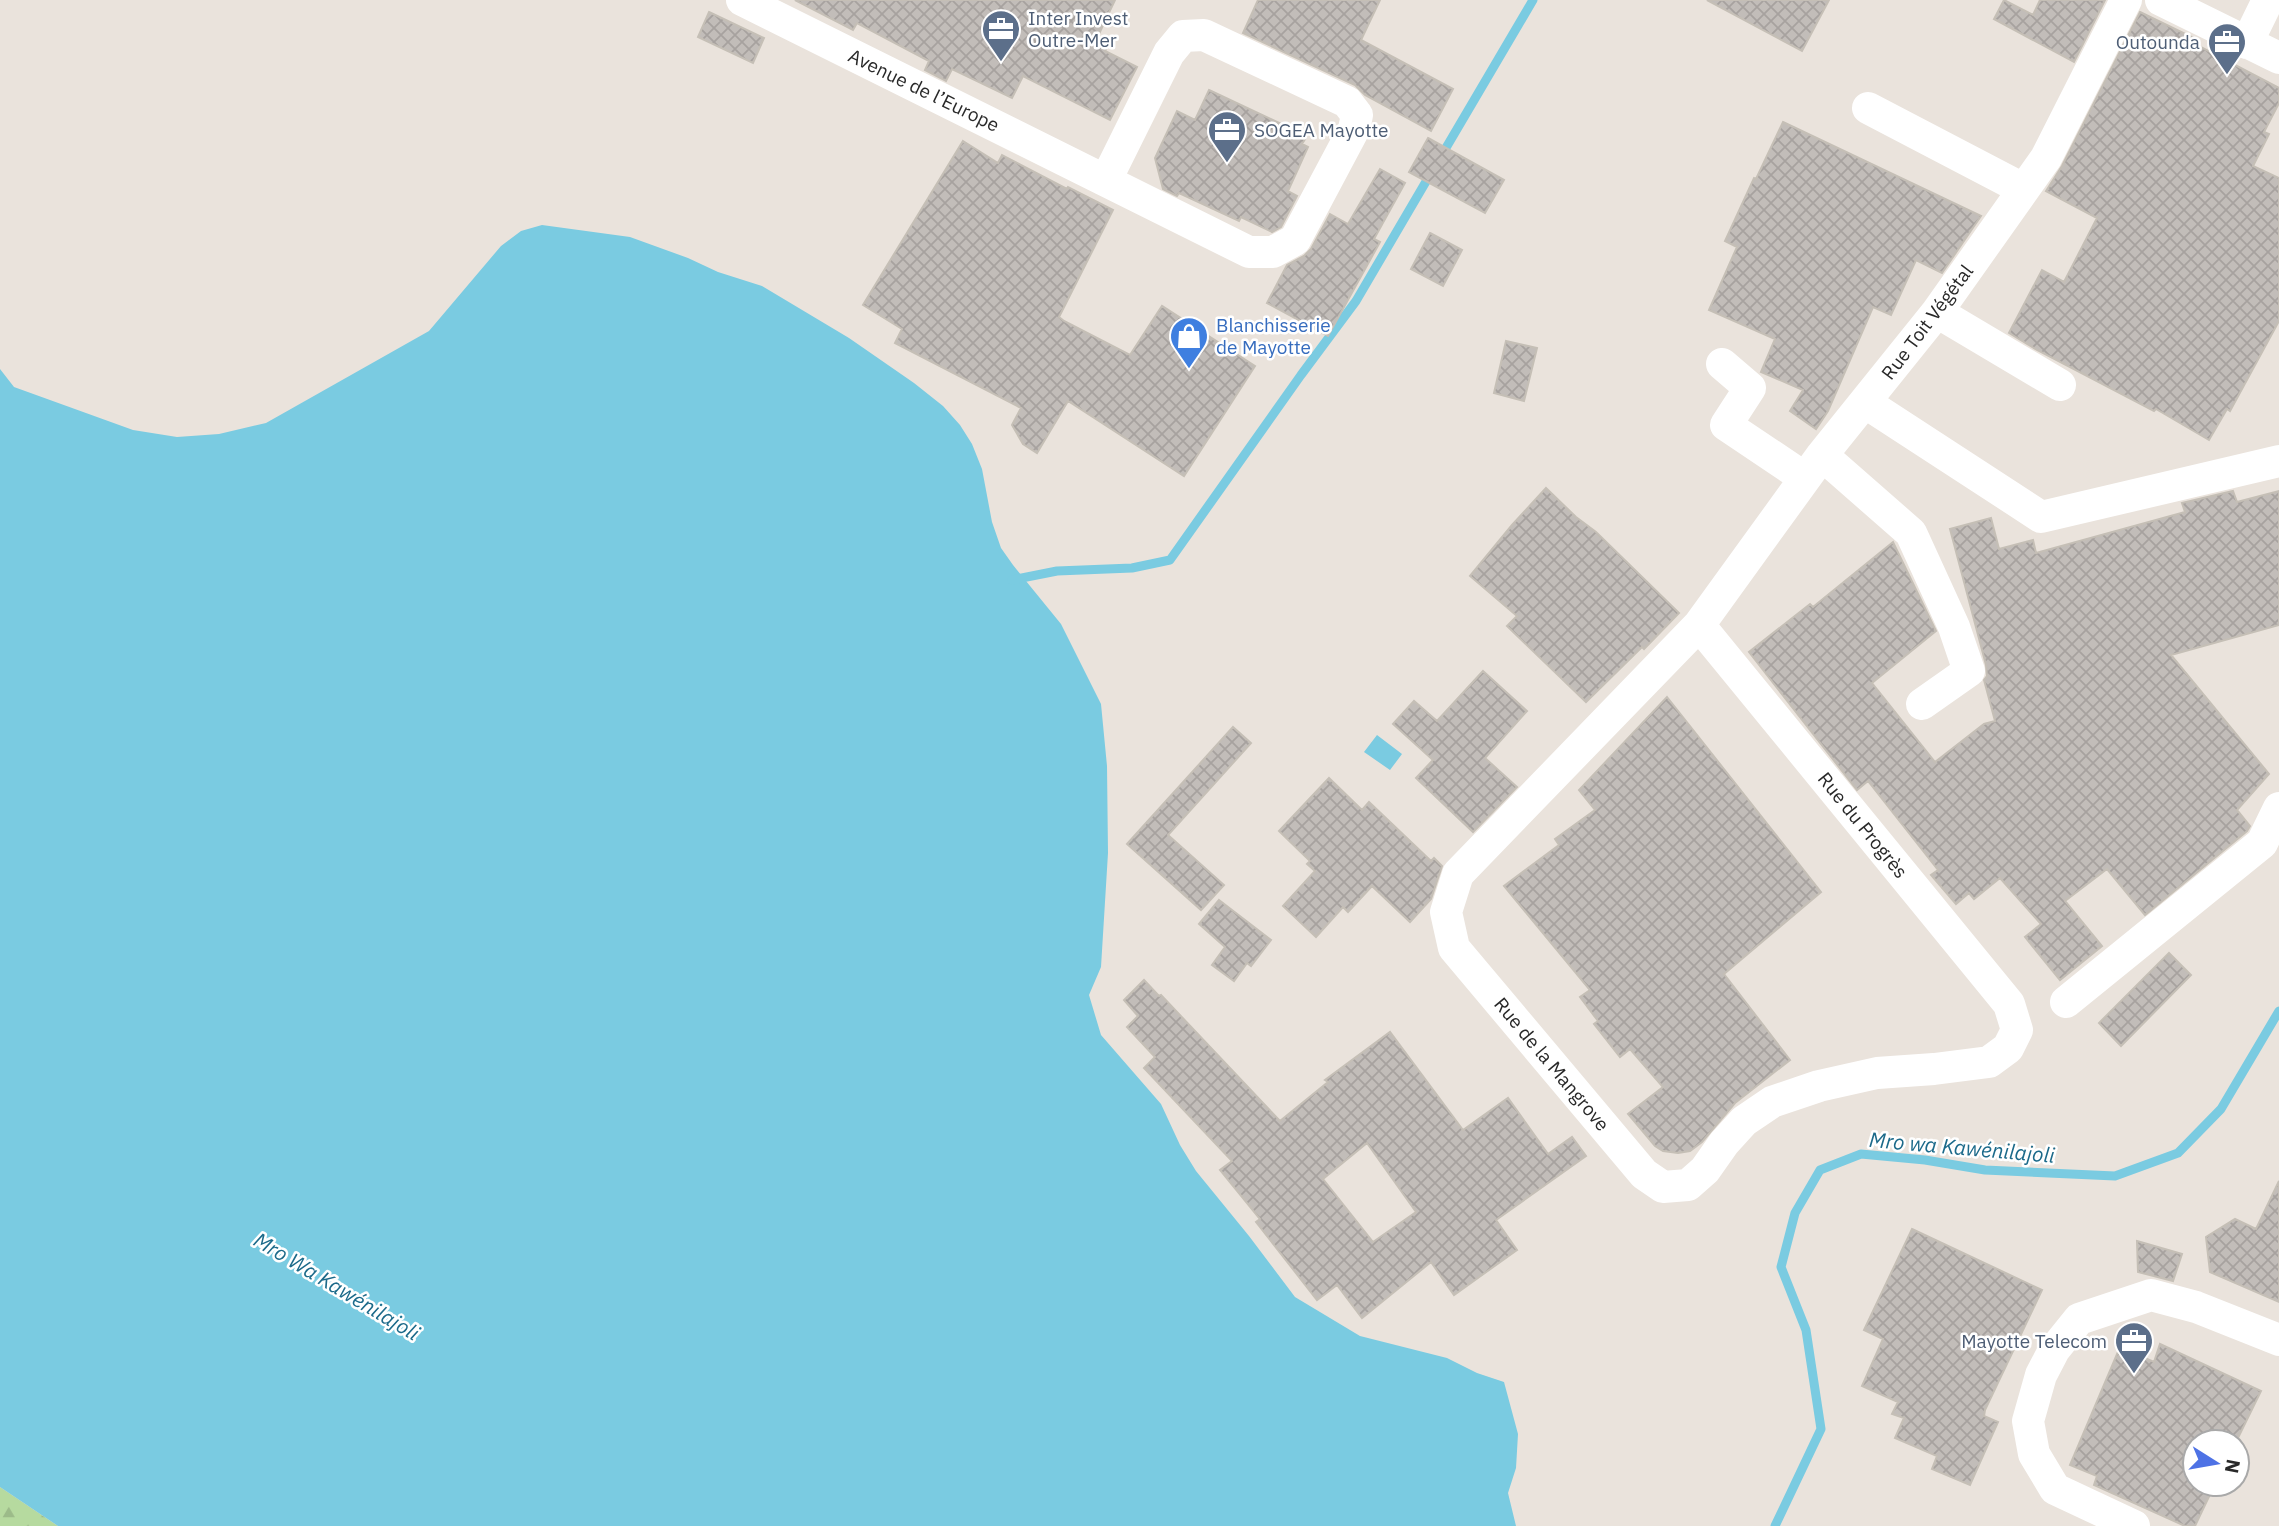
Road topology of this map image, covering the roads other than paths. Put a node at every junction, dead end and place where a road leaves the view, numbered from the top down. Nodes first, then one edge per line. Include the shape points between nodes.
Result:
1 (742, 0) edge
2 (2126, 0) edge
3 (2161, 0) edge
4 (2268, 0) edge
5 (2247, 43) junction
6 (2279, 58) edge
7 (1868, 108) dead end
8 (1106, 180) junction
9 (2023, 189) junction
10 (1937, 312) junction
11 (1722, 364) dead end
12 (2060, 385) dead end
13 (1866, 402) junction
14 (2279, 460) edge
15 (1814, 467) junction
16 (1699, 625) junction
17 (1922, 704) dead end
18 (2279, 808) edge
19 (2066, 1002) dead end
20 (2017, 1030) joint
21 (2279, 1340) edge
22 (2134, 1526) edge

1 - 8 street, Avenue de l’Europe
2 - 9 street, Rue Toit Végétal via 2046,158
3 - 5 street
4 - 5 street
5 - 6 street
7 - 9 street
8 - 8 street, Avenue de l’Europe via 1169,53 1183,36 1204,35 1347,102 1357,115 1354,130 1295,240 1273,252 1249,253
9 - 10 street, Rue Toit Végétal
10 - 12 street
10 - 13 street, Rue Toit Végétal
11 - 15 street via 1750,388 1726,425
13 - 14 street via 2041,517
13 - 15 street, Rue Toit Végétal
15 - 16 street, Rue Toit Végétal
15 - 17 street via 1911,533 1954,627 1969,671
16 - 20 street, Rue du Progrès via 2009,1004
16 - 20 street, Rue de la Mangrove via 1458,874 1446,912 1454,948 1644,1174 1663,1187 1688,1185 1744,1121 1772,1102 1877,1073 1989,1062 2008,1048
18 - 19 street via 2262,843
21 - 22 street via 2196,1307 2151,1295 2079,1318 2054,1350 2028,1422 2034,1454 2055,1489

